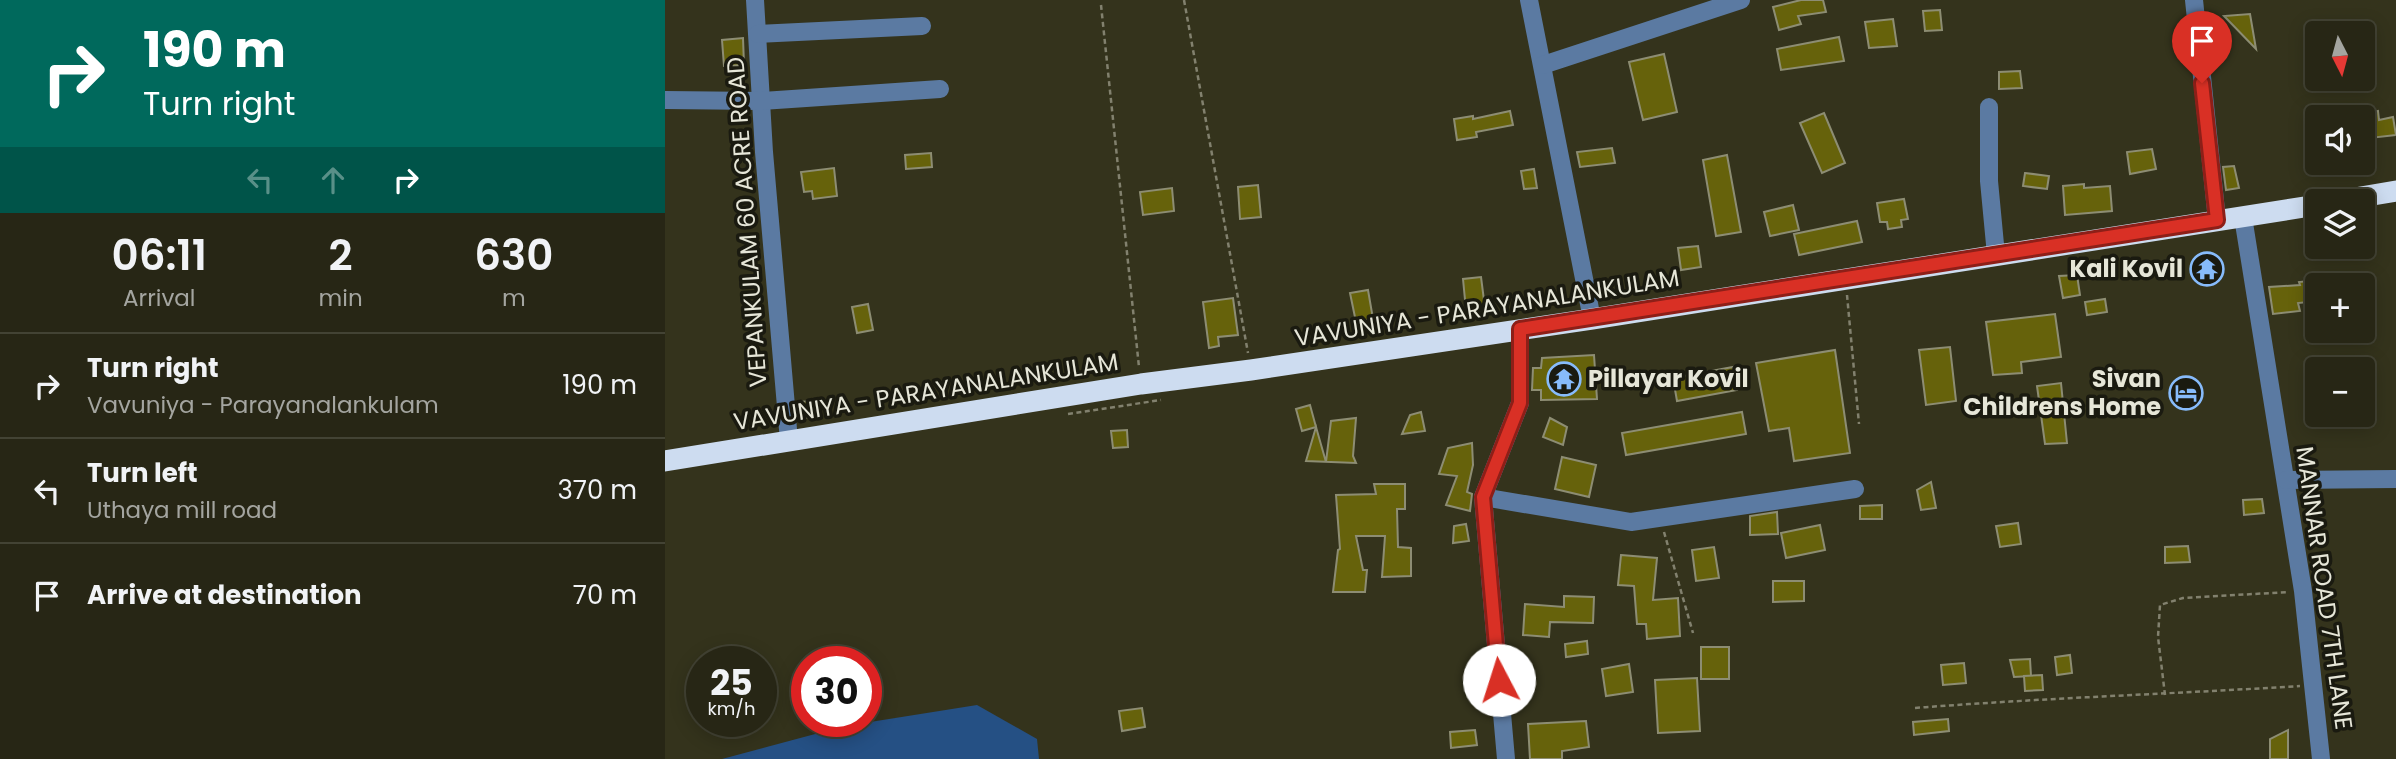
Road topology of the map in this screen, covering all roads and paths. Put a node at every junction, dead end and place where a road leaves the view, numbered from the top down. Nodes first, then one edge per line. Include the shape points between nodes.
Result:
1 (755, 0) edge
2 (1184, 0) edge
3 (1529, 0) edge
4 (1741, 0) edge
5 (2194, 0) edge
6 (1101, 5) dead end
7 (922, 26) dead end
8 (758, 34) junction
9 (1543, 65) junction
10 (940, 89) dead end
11 (665, 100) edge
12 (761, 101) junction
13 (1989, 107) dead end
14 (2396, 191) edge
15 (2375, 195) edge
16 (2305, 207) edge
17 (2243, 217) junction
18 (2217, 220) junction
19 (1996, 254) junction
20 (1846, 295) dead end
21 (1592, 319) junction
22 (1520, 329) junction
23 (1251, 370) junction
24 (1140, 384) junction
25 (1118, 407) dead end
26 (1080, 413) dead end
27 (1859, 424) dead end
28 (789, 441) junction
29 (665, 461) edge
30 (2396, 479) edge
31 (2286, 480) junction
32 (1855, 489) dead end
33 (1483, 497) junction
34 (1660, 518) junction
35 (2303, 591) junction
36 (1693, 633) dead end
37 (2313, 685) junction
38 (2165, 695) junction
39 (1915, 708) dead end
40 (1506, 759) edge
41 (2321, 759) edge

1 - 8 street, VEPANKULAM 60 ACRE ROAD
2 - 23 path
3 - 9 street
4 - 9 street
5 - 18 street
6 - 24 path
7 - 8 street
8 - 12 street, VEPANKULAM 60 ACRE ROAD
9 - 21 street
10 - 12 street
11 - 12 street
12 - 28 street, VEPANKULAM 60 ACRE ROAD
13 - 19 street via 1989,181
14 - 15 highway
16 - 17 highway, VAVUNIYA - PARAYANALANKULAM
17 - 18 highway, VAVUNIYA - PARAYANALANKULAM
17 - 31 street, MANNAR ROAD 7TH LANE
18 - 19 highway, VAVUNIYA - PARAYANALANKULAM
19 - 21 highway, VAVUNIYA - PARAYANALANKULAM
20 - 27 path
21 - 22 highway, VAVUNIYA - PARAYANALANKULAM
22 - 23 highway, VAVUNIYA - PARAYANALANKULAM
22 - 33 street via 1520,403
23 - 24 highway, VAVUNIYA - PARAYANALANKULAM
24 - 28 highway, VAVUNIYA - PARAYANALANKULAM
25 - 26 path
28 - 29 highway, VAVUNIYA - PARAYANALANKULAM
30 - 31 street
31 - 35 street, MANNAR ROAD 7TH LANE
32 - 34 street
33 - 34 street via 1631,522
33 - 40 street
34 - 36 path
35 - 37 street, MANNAR ROAD 7TH LANE
35 - 38 path via 2183,598 2159,605
37 - 38 path
37 - 41 street, MANNAR ROAD 7TH LANE
38 - 39 path

